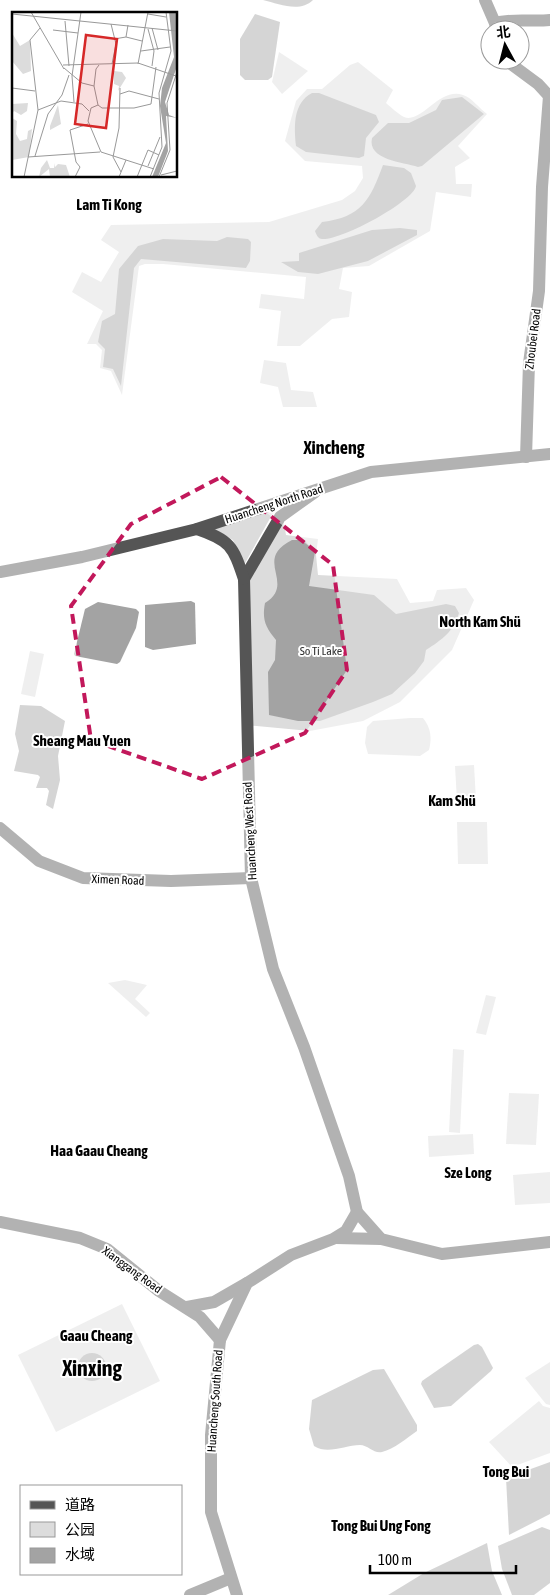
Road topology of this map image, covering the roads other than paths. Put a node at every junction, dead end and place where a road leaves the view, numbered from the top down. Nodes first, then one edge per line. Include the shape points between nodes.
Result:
1 (485, 0) edge
2 (493, 20) edge
3 (550, 20) edge
4 (530, 22) edge
5 (519, 70) edge
6 (550, 454) edge
7 (526, 457) junction
8 (315, 492) junction
9 (197, 529) junction
10 (0, 572) edge
11 (244, 579) junction
12 (0, 828) edge
13 (251, 878) junction
14 (357, 1212) junction
15 (0, 1222) edge
16 (333, 1239) junction
17 (381, 1239) junction
18 (550, 1242) edge
19 (247, 1283) junction
20 (188, 1308) junction
21 (220, 1340) junction
22 (231, 1578) junction
23 (190, 1595) edge
24 (237, 1595) edge

1 - 2 street
3 - 4 street
5 - 7 street, Zhoubei Road via 549,96 539,291 529,363
6 - 7 street, Huancheng North Road
7 - 8 street, Huancheng North Road via 371,472
8 - 9 street, Huancheng North Road
8 - 11 street via 280,517
9 - 10 street, Huancheng North Road via 82,558
9 - 11 street via 220,536 235,552
11 - 13 street, Huancheng West Road
12 - 13 street, Ximen Road via 39,861 83,878 170,881
13 - 14 street, Huancheng West Road via 273,969 349,1176
14 - 16 street via 346,1231
14 - 17 street
15 - 20 street, Xianggang Road via 80,1238 107,1249 159,1291
16 - 17 street
16 - 19 street via 290,1255
17 - 18 street via 442,1254
19 - 20 street via 214,1302
19 - 21 street, Huancheng South Road
20 - 21 street, Xianggang Road
21 - 22 street, Huancheng South Road via 211,1436 211,1512
22 - 23 street
22 - 24 street, Huancheng South Road

